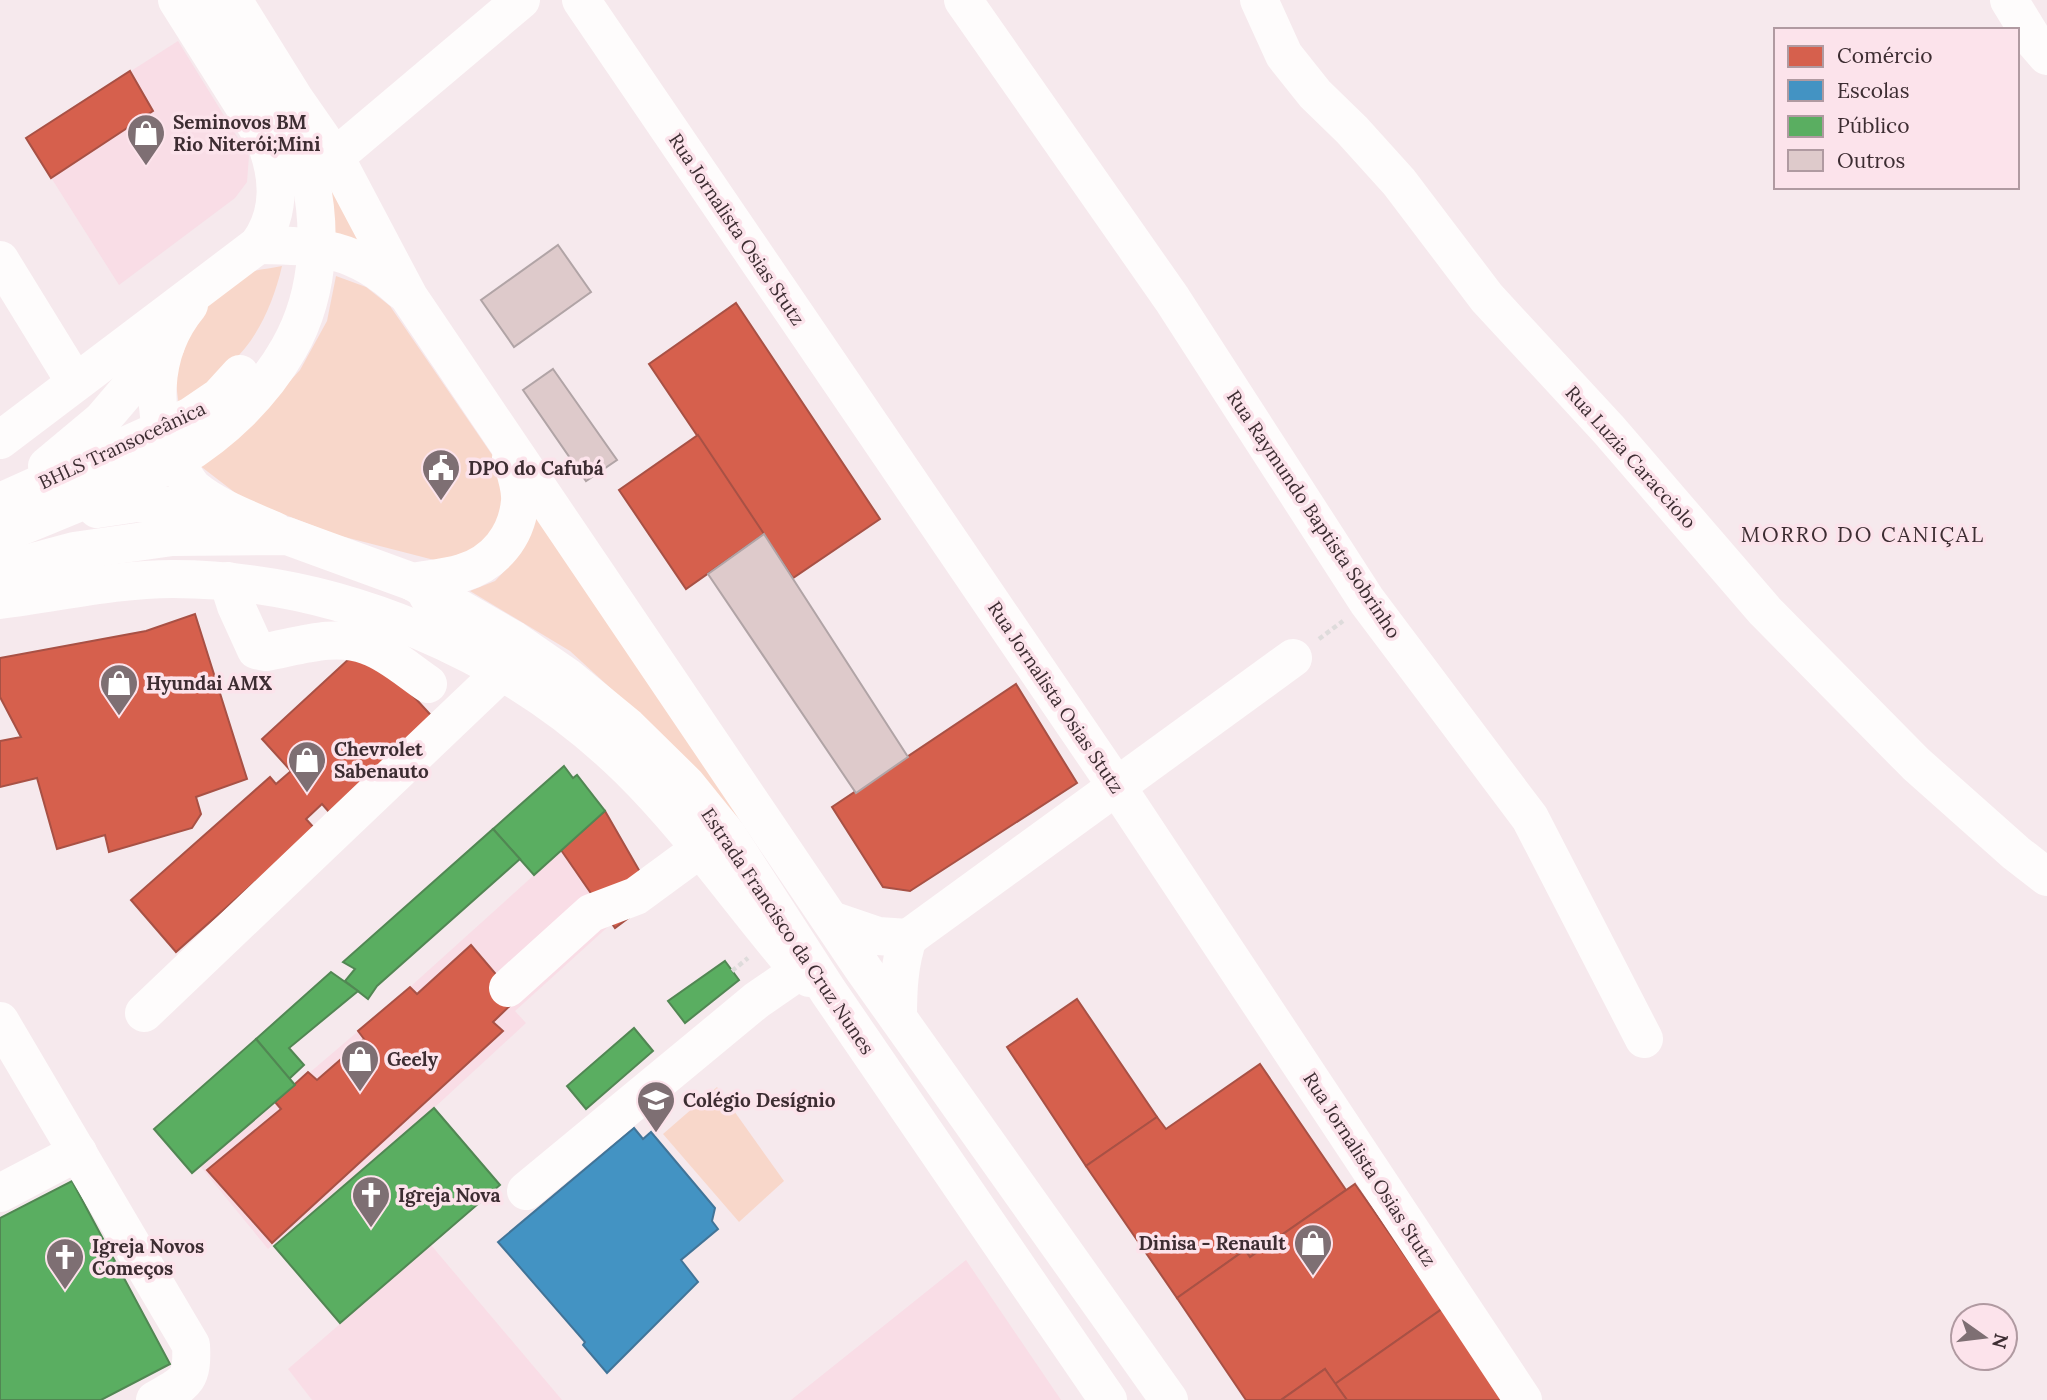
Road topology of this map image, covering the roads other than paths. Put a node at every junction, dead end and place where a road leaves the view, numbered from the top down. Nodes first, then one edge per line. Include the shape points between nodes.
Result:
1 (177, 0) edge
2 (196, 0) edge
3 (211, 0) edge
4 (233, 0) edge
5 (521, 0) edge
6 (581, 0) edge
7 (963, 0) edge
8 (1259, 0) edge
9 (2009, 0) edge
10 (2047, 56) edge
11 (335, 157) junction
12 (258, 245) junction
13 (307, 246) junction
14 (0, 260) edge
15 (203, 287) junction
16 (409, 297) junction
17 (166, 345) junction
18 (75, 382) junction
19 (0, 440) edge
20 (507, 442) junction
21 (167, 446) junction
22 (228, 511) junction
23 (1, 517) edge
24 (287, 536) junction
25 (0, 571) edge
26 (228, 581) junction
27 (418, 584) junction
28 (0, 600) edge
29 (458, 648) junction
30 (1293, 658) road end
31 (503, 671) junction
32 (428, 684) dead end
33 (1118, 787) junction
34 (700, 849) junction
35 (2047, 877) edge
36 (831, 920) junction
37 (908, 939) junction
38 (813, 981) junction
39 (508, 988) dead end
40 (144, 1013) dead end
41 (898, 1017) junction
42 (0, 1021) edge
43 (1644, 1039) dead end
44 (78, 1152) junction
45 (526, 1191) dead end
46 (0, 1194) edge
47 (155, 1400) edge
48 (1108, 1400) edge
49 (1169, 1400) edge
50 (1523, 1400) edge

1 - 12 street via 264,138 274,162 275,213
2 - 13 street, BHLS Transoceânica via 281,136
3 - 13 street, BHLS Transoceânica via 300,145 315,201
4 - 11 street
5 - 11 street
6 - 33 street, Rua Jornalista Osias Stutz
7 - 43 street, Rua Raymundo Baptista Sobrinho via 1172,299 1367,601 1530,818
8 - 35 street, Rua Luzia Caracciolo via 1284,55 1315,94 1399,183 1487,298 1609,430 1765,611 1916,764
9 - 10 street
11 - 16 street
12 - 13 street
12 - 15 street
13 - 16 street via 366,263
13 - 21 street, BHLS Transoceânica via 304,310 290,347 267,381 230,421
14 - 18 street
15 - 17 street via 181,314
15 - 18 street
16 - 20 street
17 - 21 street via 156,391
17 - 23 street via 102,420
18 - 19 street
20 - 27 street via 520,499 515,524 503,547 489,561 462,573
20 - 36 street
21 - 22 street via 192,488
21 - 23 street, BHLS Transoceânica
22 - 23 street via 137,503
22 - 24 street
24 - 25 street, Estrada Francisco da Cruz Nunes via 172,537 74,551
24 - 27 street, Estrada Francisco da Cruz Nunes
26 - 28 street via 106,584
26 - 29 street via 291,590 363,610
26 - 32 street via 256,650 349,640 371,646
27 - 29 street
27 - 38 street, Estrada Francisco da Cruz Nunes via 566,676 628,727 686,784 728,836
29 - 31 street
30 - 33 street
31 - 34 street via 549,700 629,769
31 - 40 street
33 - 37 street
33 - 50 street, Rua Jornalista Osias Stutz
34 - 38 street
34 - 39 street via 636,896 591,913
36 - 37 street via 878,936
36 - 41 street
37 - 41 street via 897,982
38 - 45 street via 757,1000
38 - 48 street, Estrada Francisco da Cruz Nunes
41 - 49 street
42 - 44 street
44 - 46 street
44 - 47 street via 191,1345 192,1368 182,1385

